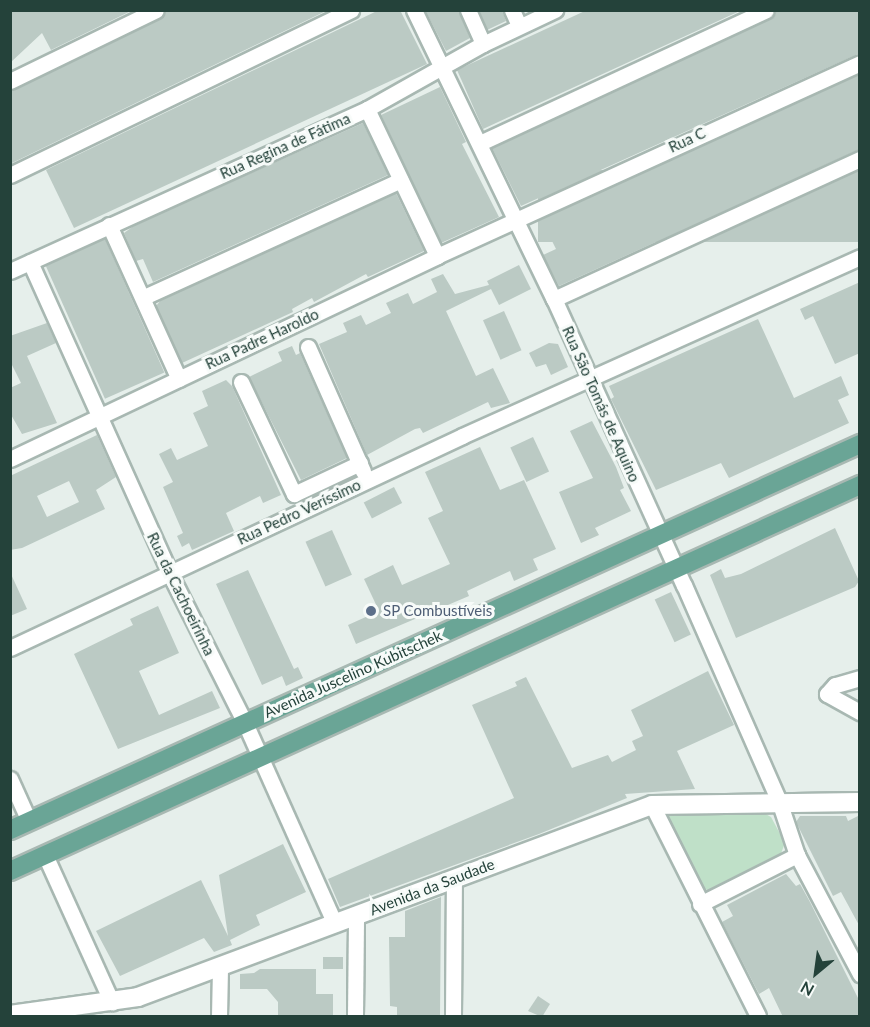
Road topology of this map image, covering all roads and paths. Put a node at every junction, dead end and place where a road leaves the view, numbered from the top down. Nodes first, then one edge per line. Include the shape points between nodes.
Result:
1 (156, 10) edge
2 (351, 10) edge
3 (414, 10) edge
4 (468, 10) edge
5 (512, 10) edge
6 (555, 10) edge
7 (765, 10) edge
8 (519, 26) junction
9 (483, 44) junction
10 (860, 63) edge
11 (444, 69) junction
12 (10, 81) edge
13 (367, 109) junction
14 (480, 143) junction
15 (860, 159) edge
16 (10, 175) edge
17 (401, 180) junction
18 (515, 221) junction
19 (109, 225) junction
20 (437, 256) junction
21 (860, 257) edge
22 (30, 262) junction
23 (10, 271) edge
24 (144, 297) junction
25 (554, 299) junction
26 (308, 347) dead end
27 (179, 379) junction
28 (588, 380) junction
29 (241, 382) dead end
30 (98, 416) junction
31 (860, 444) edge
32 (10, 459) edge
33 (360, 463) junction
34 (367, 480) junction
35 (860, 485) edge
36 (661, 536) junction
37 (677, 569) junction
38 (169, 572) junction
39 (10, 648) edge
40 (860, 678) edge
41 (860, 712) edge
42 (245, 723) junction
43 (259, 757) junction
44 (10, 779) edge
45 (779, 801) junction
46 (860, 802) edge
47 (652, 805) junction
48 (29, 821) junction
49 (10, 830) edge
50 (45, 855) junction
51 (797, 855) junction
52 (10, 872) edge
53 (454, 878) junction
54 (700, 904) junction
55 (356, 916) junction
56 (335, 924) junction
57 (220, 967) junction
58 (860, 974) edge
59 (112, 1003) junction
60 (80, 1012) edge
61 (10, 1015) edge
62 (219, 1017) edge
63 (355, 1017) edge
64 (453, 1017) edge
65 (758, 1017) edge

1 - 12 street
2 - 16 street
3 - 11 street, Rua São Tomás de Aquino
4 - 9 street
5 - 8 street
6 - 8 street, Rua Regina de Fátima
7 - 14 street
8 - 9 street, Rua Regina de Fátima
9 - 11 street, Rua Regina de Fátima
10 - 18 street, Rua C
11 - 13 street, Rua Regina de Fátima
11 - 14 street, Rua São Tomás de Aquino
13 - 17 street
13 - 19 street, Rua Regina de Fátima
14 - 18 street, Rua São Tomás de Aquino
15 - 25 street
17 - 20 street
17 - 24 street
18 - 20 street, Rua Padre Haroldo
18 - 25 street, Rua São Tomás de Aquino
19 - 22 street, Rua Regina de Fátima
19 - 24 street
20 - 27 street, Rua Padre Haroldo
21 - 28 street, Rua Pedro Veríssimo
22 - 23 street, Rua Regina de Fátima
22 - 30 street, Rua da Cachoeirinha
24 - 27 street
25 - 28 street, Rua São Tomás de Aquino
26 - 33 street
27 - 30 street, Rua Padre Haroldo
28 - 34 street, Rua Pedro Veríssimo
28 - 36 street, Rua São Tomás de Aquino
29 - 33 street via 294,494
30 - 32 street, Rua Padre Haroldo
30 - 38 street, Rua da Cachoeirinha
31 - 36 main road, Avenida Juscelino Kubitschek
33 - 34 street
34 - 38 street, Rua Pedro Veríssimo
35 - 37 main road
36 - 37 street, Rua São Tomás de Aquino
36 - 42 main road, Avenida Juscelino Kubitschek
37 - 43 main road
37 - 45 street, Rua São Tomás de Aquino
38 - 39 street, Rua Pedro Veríssimo
38 - 42 street, Rua da Cachoeirinha
40 - 41 street via 835,685 827,694
42 - 43 street, Rua da Cachoeirinha
42 - 48 main road, Avenida Juscelino Kubitschek
43 - 50 main road
43 - 56 street, Rua da Cachoeirinha
44 - 48 street
45 - 46 street, Avenida da Saudade
45 - 47 street, Avenida da Saudade
45 - 51 street, Rua São Tomás de Aquino
47 - 53 street, Avenida da Saudade
47 - 54 street
48 - 49 main road, Avenida Juscelino Kubitschek
50 - 52 main road
50 - 59 street
51 - 54 street
51 - 58 street, Rua São Tomás de Aquino
53 - 55 street, Avenida da Saudade
53 - 64 street
54 - 65 street
55 - 56 street, Avenida da Saudade
55 - 63 street
56 - 57 street, Avenida da Saudade
57 - 59 street, Avenida da Saudade via 138,998
57 - 62 street
59 - 60 street, Avenida da Saudade
60 - 61 street, Avenida da Saudade

